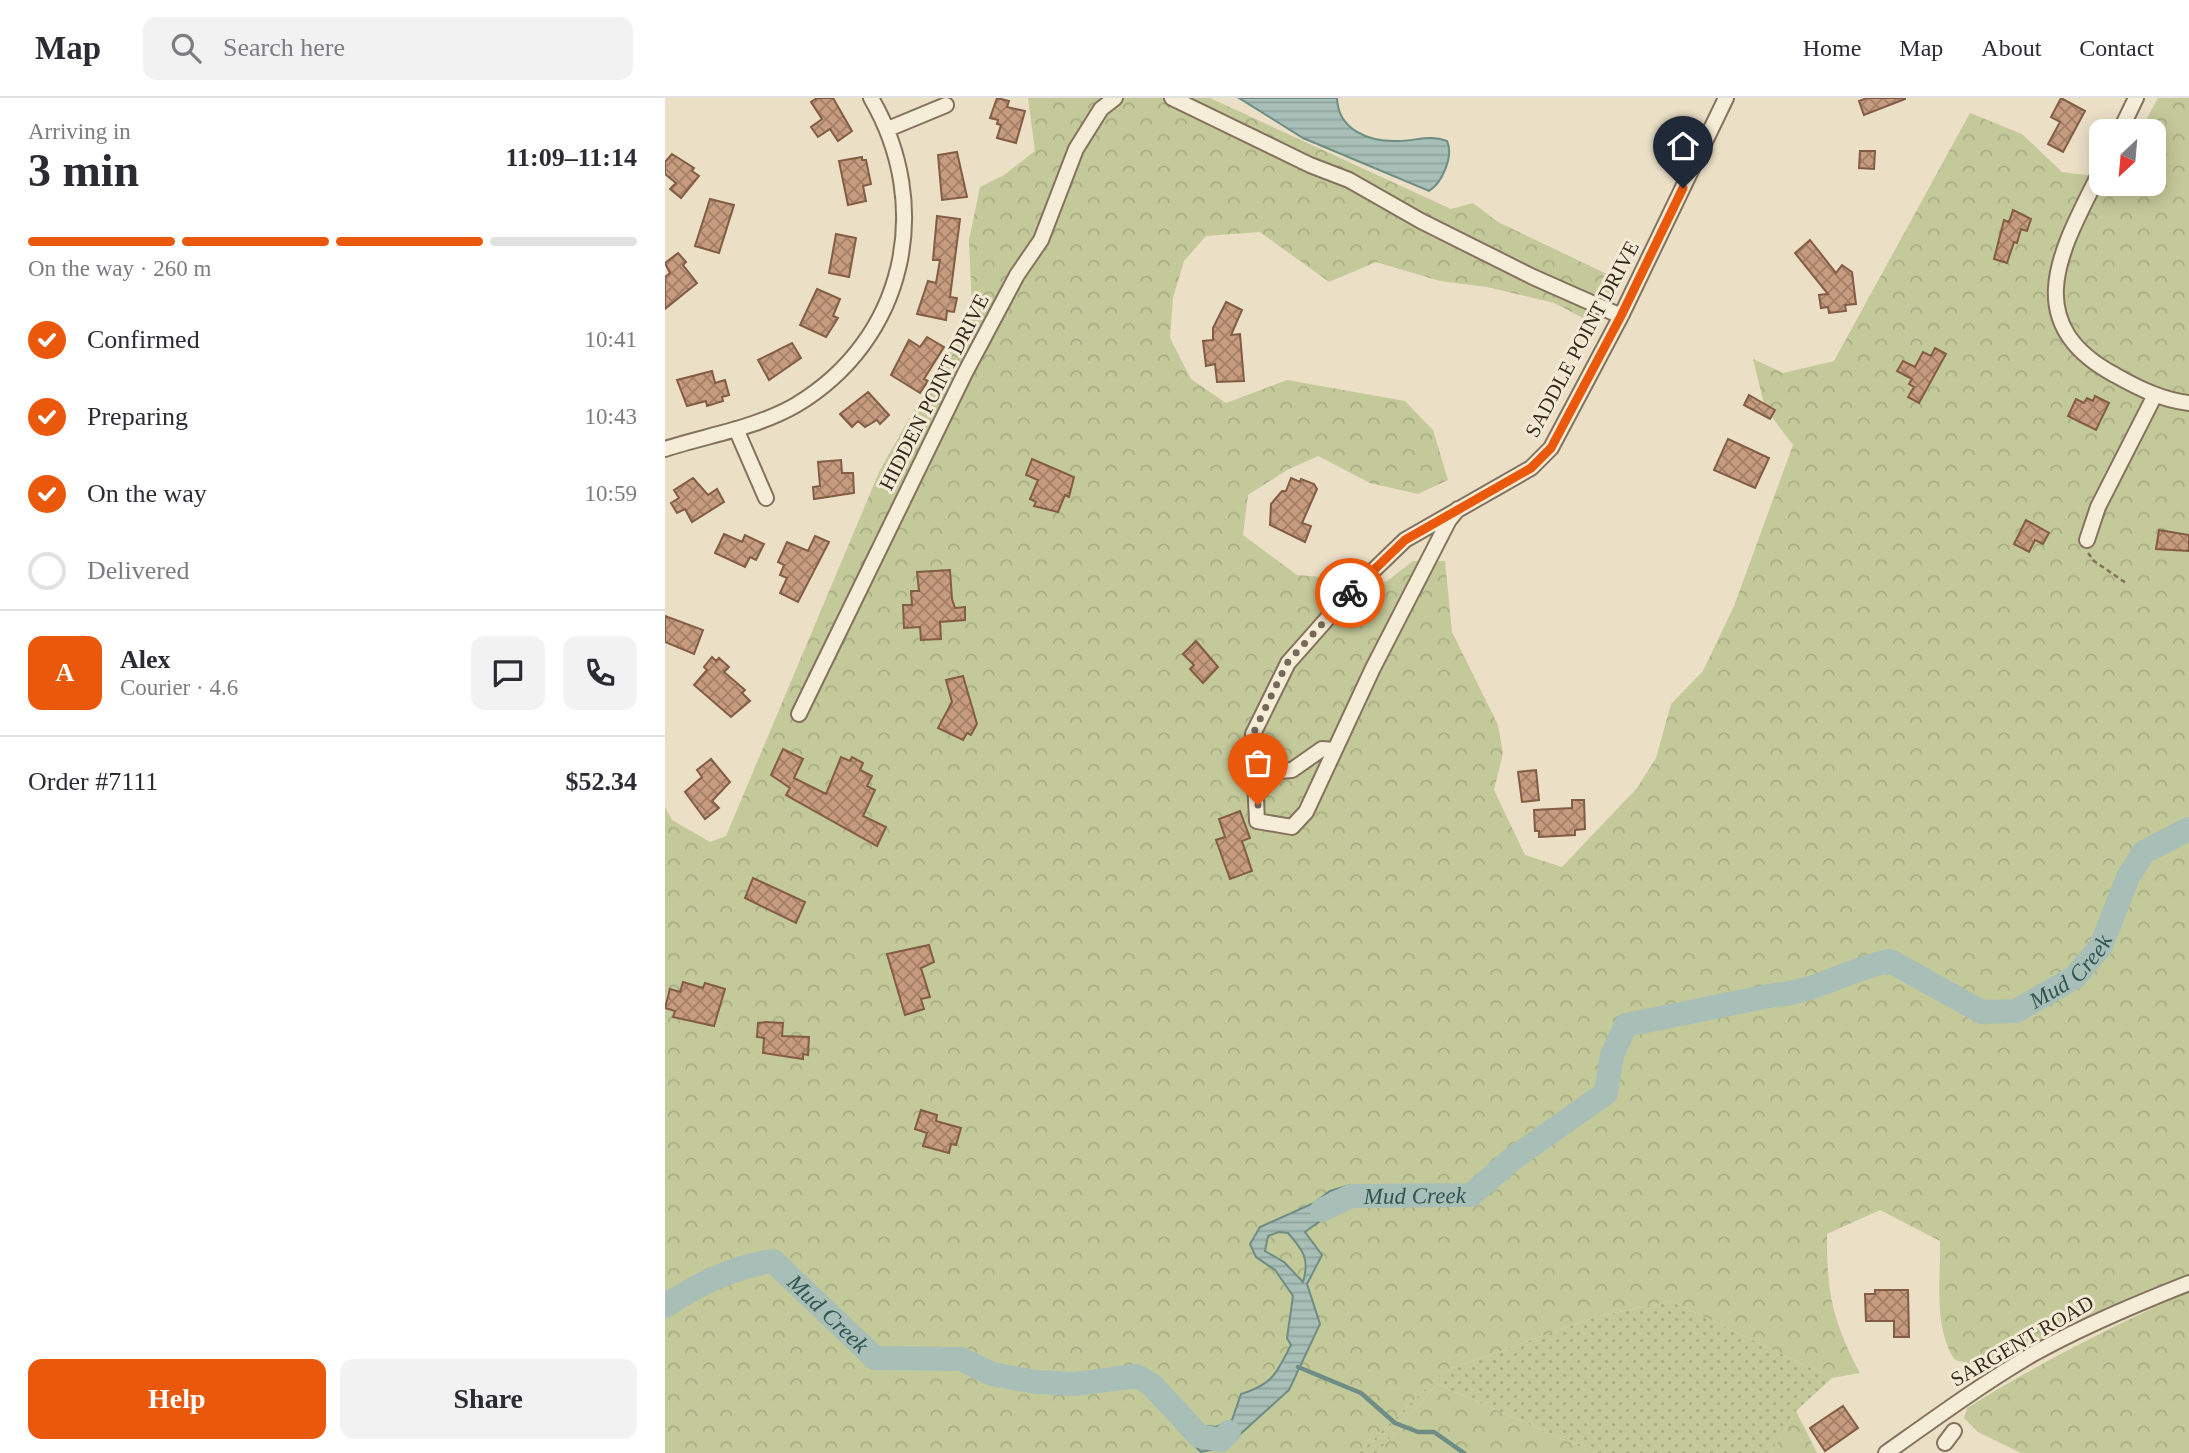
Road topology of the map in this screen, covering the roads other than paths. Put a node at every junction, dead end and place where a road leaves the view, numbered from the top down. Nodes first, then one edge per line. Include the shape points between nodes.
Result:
1 (871, 98) edge
2 (1115, 98) edge
3 (1172, 98) edge
4 (1726, 98) edge
5 (2136, 98) edge
6 (946, 105) dead end
7 (2126, 119) edge
8 (888, 129) junction
9 (2089, 196) edge
10 (1621, 316) junction
11 (2155, 395) junction
12 (2189, 403) edge
13 (736, 429) junction
14 (665, 449) edge
15 (767, 498) dead end
16 (1458, 509) junction
17 (2087, 540) road end
18 (799, 714) dead end
19 (1334, 750) junction
20 (1253, 773) junction
21 (2189, 1283) edge
22 (1954, 1431) dead end
23 (1945, 1443) dead end
24 (1886, 1453) edge

1 - 8 street
2 - 18 street, HIDDEN POINT DRIVE via 1101,110 1076,149 1041,240 1017,275 959,385
3 - 10 street via 1349,180 1533,277
4 - 10 street, SADDLE POINT DRIVE
5 - 7 street
6 - 8 street
8 - 13 street via 902,178 905,229 897,274 878,321 852,358 814,393 775,415
9 - 11 street via 2060,256 2055,282 2058,307 2066,331 2086,356
10 - 16 street, SADDLE POINT DRIVE via 1551,448 1531,468
11 - 12 street
11 - 17 street via 2098,507
13 - 14 street
13 - 15 street
16 - 19 street via 1448,520
16 - 20 street, SADDLE POINT DRIVE via 1405,540 1287,663 1253,734
19 - 20 street via 1322,750 1292,770
19 - 20 street, SADDLE POINT DRIVE via 1306,812 1292,827 1257,821
21 - 24 street, SARGENT ROAD via 2035,1353
22 - 23 street

